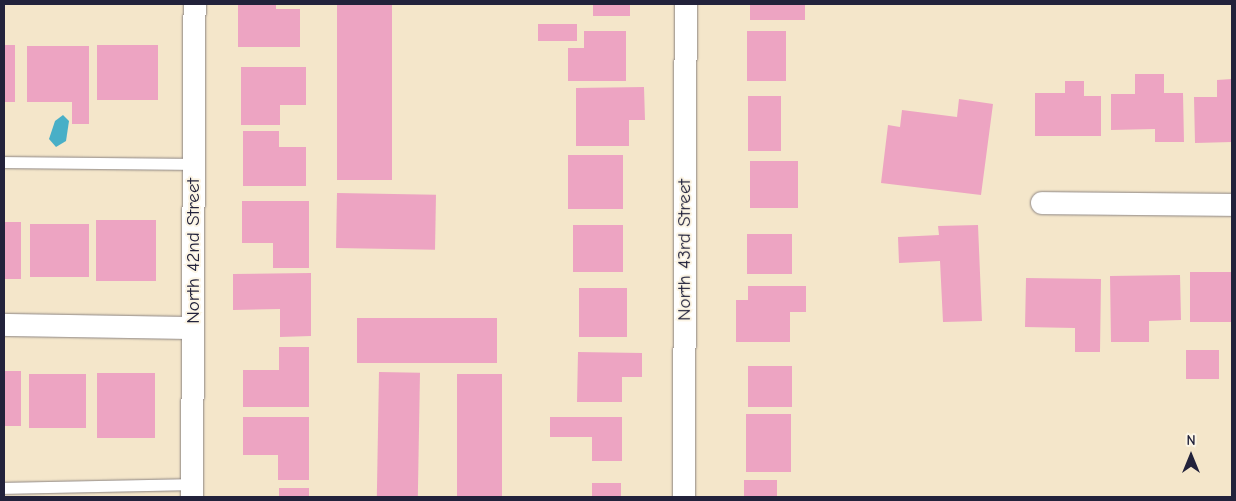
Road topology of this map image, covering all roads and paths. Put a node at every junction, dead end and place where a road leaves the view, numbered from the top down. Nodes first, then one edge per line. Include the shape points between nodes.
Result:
1 (195, 4) edge
2 (686, 4) edge
3 (4, 162) edge
4 (194, 164) junction
5 (1042, 203) dead end
6 (1232, 204) edge
7 (4, 325) edge
8 (193, 328) junction
9 (4, 488) edge
10 (192, 491) edge
11 (684, 497) edge

1 - 4 street, North 42nd Street
2 - 11 street, North 43rd Street
3 - 4 lane
4 - 8 street, North 42nd Street
5 - 6 street
7 - 8 street
8 - 10 street, North 42nd Street
9 - 10 lane

